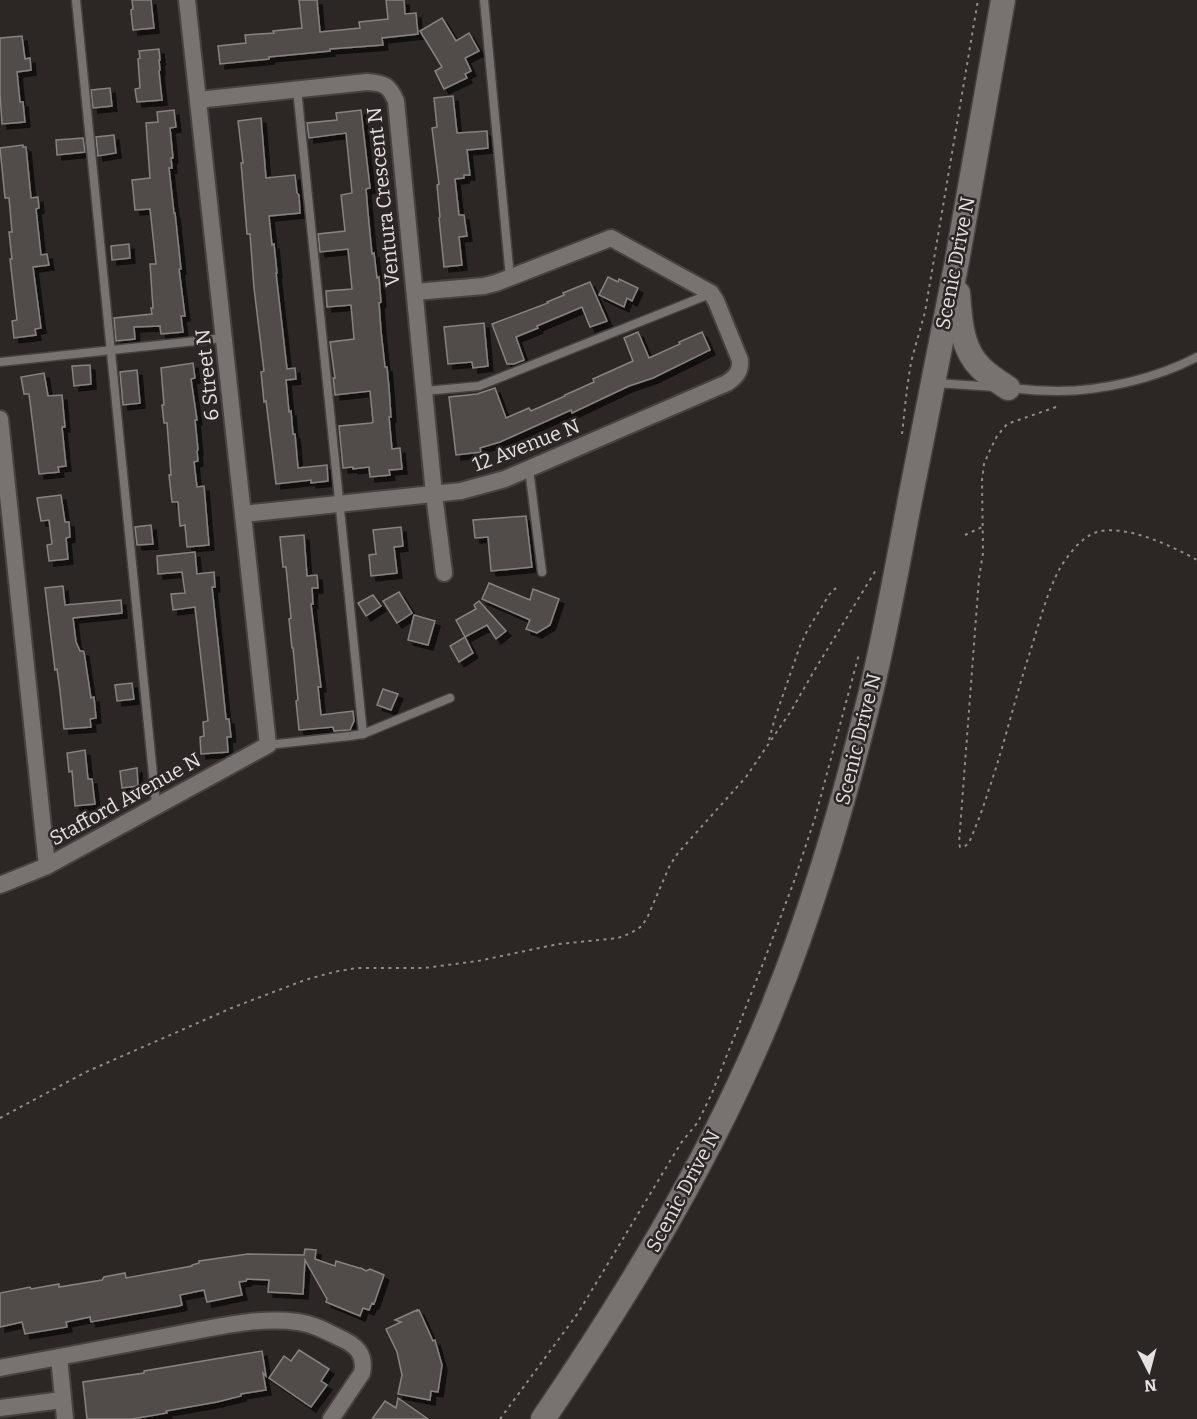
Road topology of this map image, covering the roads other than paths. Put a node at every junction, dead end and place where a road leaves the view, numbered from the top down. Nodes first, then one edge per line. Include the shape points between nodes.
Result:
1 (76, 0) edge
2 (188, 0) edge
3 (484, 0) edge
4 (1004, 0) edge
5 (297, 89) junction
6 (198, 100) junction
7 (956, 264) junction
8 (510, 278) junction
9 (415, 292) junction
10 (711, 293) junction
11 (224, 338) junction
12 (110, 350) junction
13 (1197, 357) edge
14 (0, 362) edge
15 (932, 383) junction
16 (1008, 388) junction
17 (425, 391) junction
18 (0, 419) edge
19 (529, 469) junction
20 (434, 494) junction
21 (339, 505) junction
22 (243, 514) junction
23 (542, 572) dead end
24 (444, 573) dead end
25 (450, 698) dead end
26 (363, 734) junction
27 (268, 745) junction
28 (156, 805) junction
29 (47, 866) junction
30 (0, 885) edge
31 (58, 1357) junction
32 (0, 1368) edge
33 (62, 1400) junction
34 (0, 1408) edge
35 (64, 1419) edge
36 (331, 1419) edge
37 (543, 1419) edge

1 - 12 lane
2 - 6 street, 6 Street N
3 - 8 lane
4 - 7 main road, Scenic Drive N
5 - 6 street, Ventura Crescent N
5 - 9 street, Ventura Crescent N via 367,82 389,87 393,93
5 - 21 lane
6 - 11 street, 6 Street N
7 - 15 main road, Scenic Drive N
7 - 16 main road via 960,317 971,356
8 - 9 street via 484,286
8 - 10 street via 611,238
9 - 17 street, Ventura Crescent N
10 - 17 lane via 479,386
10 - 19 street, 12 Avenue N via 740,360 738,373 727,383
11 - 12 lane
11 - 22 street, 6 Street N
12 - 14 lane
12 - 28 lane
13 - 16 lane via 1166,371 1106,386 1059,391
15 - 16 lane
15 - 37 main road, Scenic Drive N via 869,700 819,880 788,965 761,1036 705,1155 630,1288
17 - 20 street, Ventura Crescent N
18 - 29 street
19 - 20 street, 12 Avenue N via 482,486
19 - 23 lane
20 - 21 street, 12 Avenue N
20 - 24 street, Ventura Crescent N
21 - 22 street, 12 Avenue N
21 - 26 lane
22 - 27 street, 6 Street N
25 - 26 lane
26 - 27 lane
27 - 28 street, Stafford Avenue N
28 - 29 street, Stafford Avenue N
29 - 30 street, Stafford Avenue N
31 - 32 street
31 - 33 street
31 - 36 street via 242,1323 299,1322 349,1342 360,1353 364,1365
33 - 34 street
33 - 35 street

